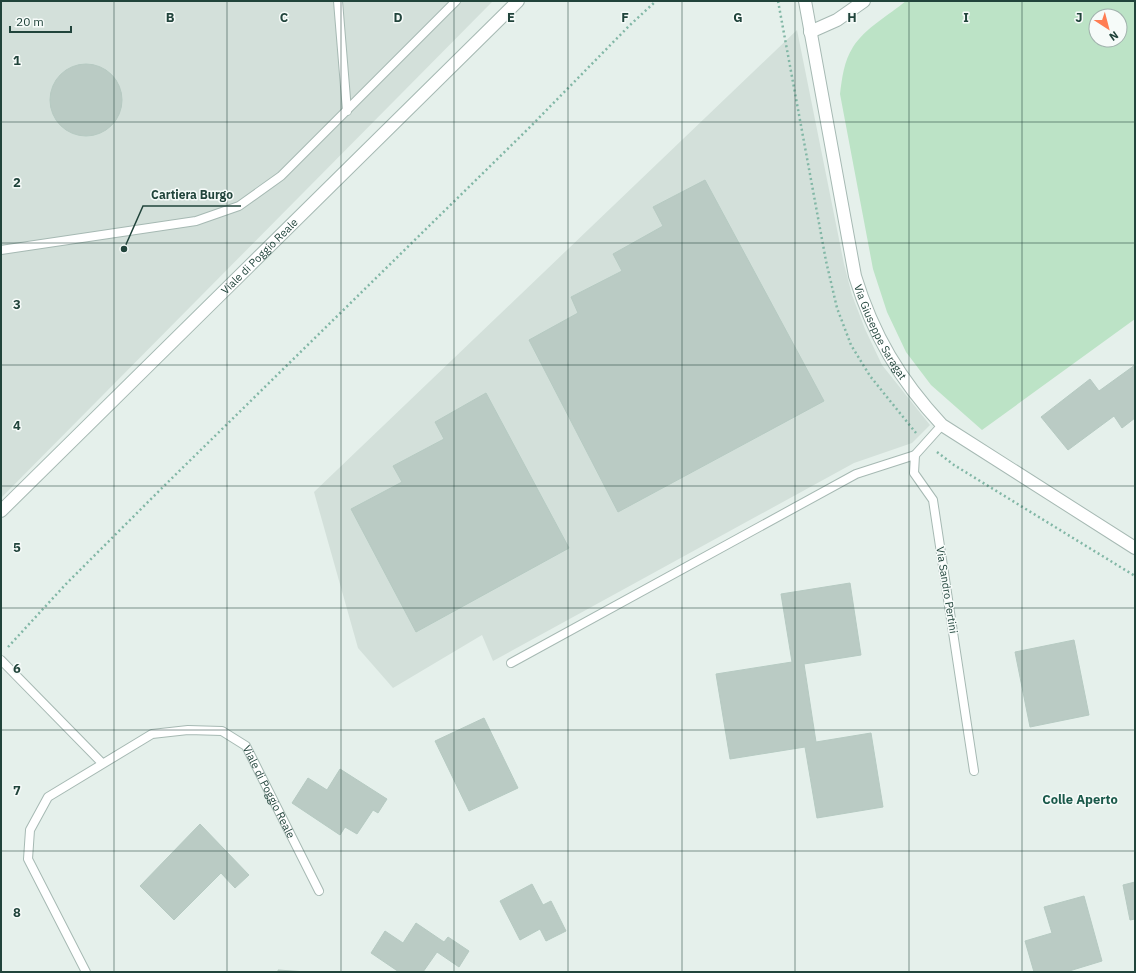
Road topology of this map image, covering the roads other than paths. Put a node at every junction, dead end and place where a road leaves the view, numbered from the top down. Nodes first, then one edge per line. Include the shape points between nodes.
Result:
1 (338, 1) edge
2 (456, 1) edge
3 (518, 1) edge
4 (805, 1) edge
5 (864, 1) edge
6 (810, 32) junction
7 (347, 111) junction
8 (1, 250) edge
9 (942, 425) junction
10 (915, 454) junction
11 (1, 511) edge
12 (1135, 548) edge
13 (1, 660) edge
14 (510, 662) dead end
15 (102, 763) junction
16 (974, 771) dead end
17 (319, 891) dead end
18 (86, 972) edge

1 - 7 lane
2 - 7 lane
3 - 11 street, Viale di Poggio Reale
4 - 6 street, Via Giuseppe Saragat
5 - 6 street via 837,20
6 - 9 street, Via Giuseppe Saragat via 849,249 862,300 890,359 921,403
7 - 8 lane via 281,176 239,206 196,221
9 - 10 lane
9 - 12 street, Via Giuseppe Saragat
10 - 14 lane via 856,474
10 - 16 lane, Via Sandro Pertini via 914,473 933,500
13 - 15 lane
15 - 17 lane, Viale di Poggio Reale via 152,734 188,730 222,731 246,746
15 - 18 lane, Viale di Poggio Reale via 48,796 30,830 28,859

